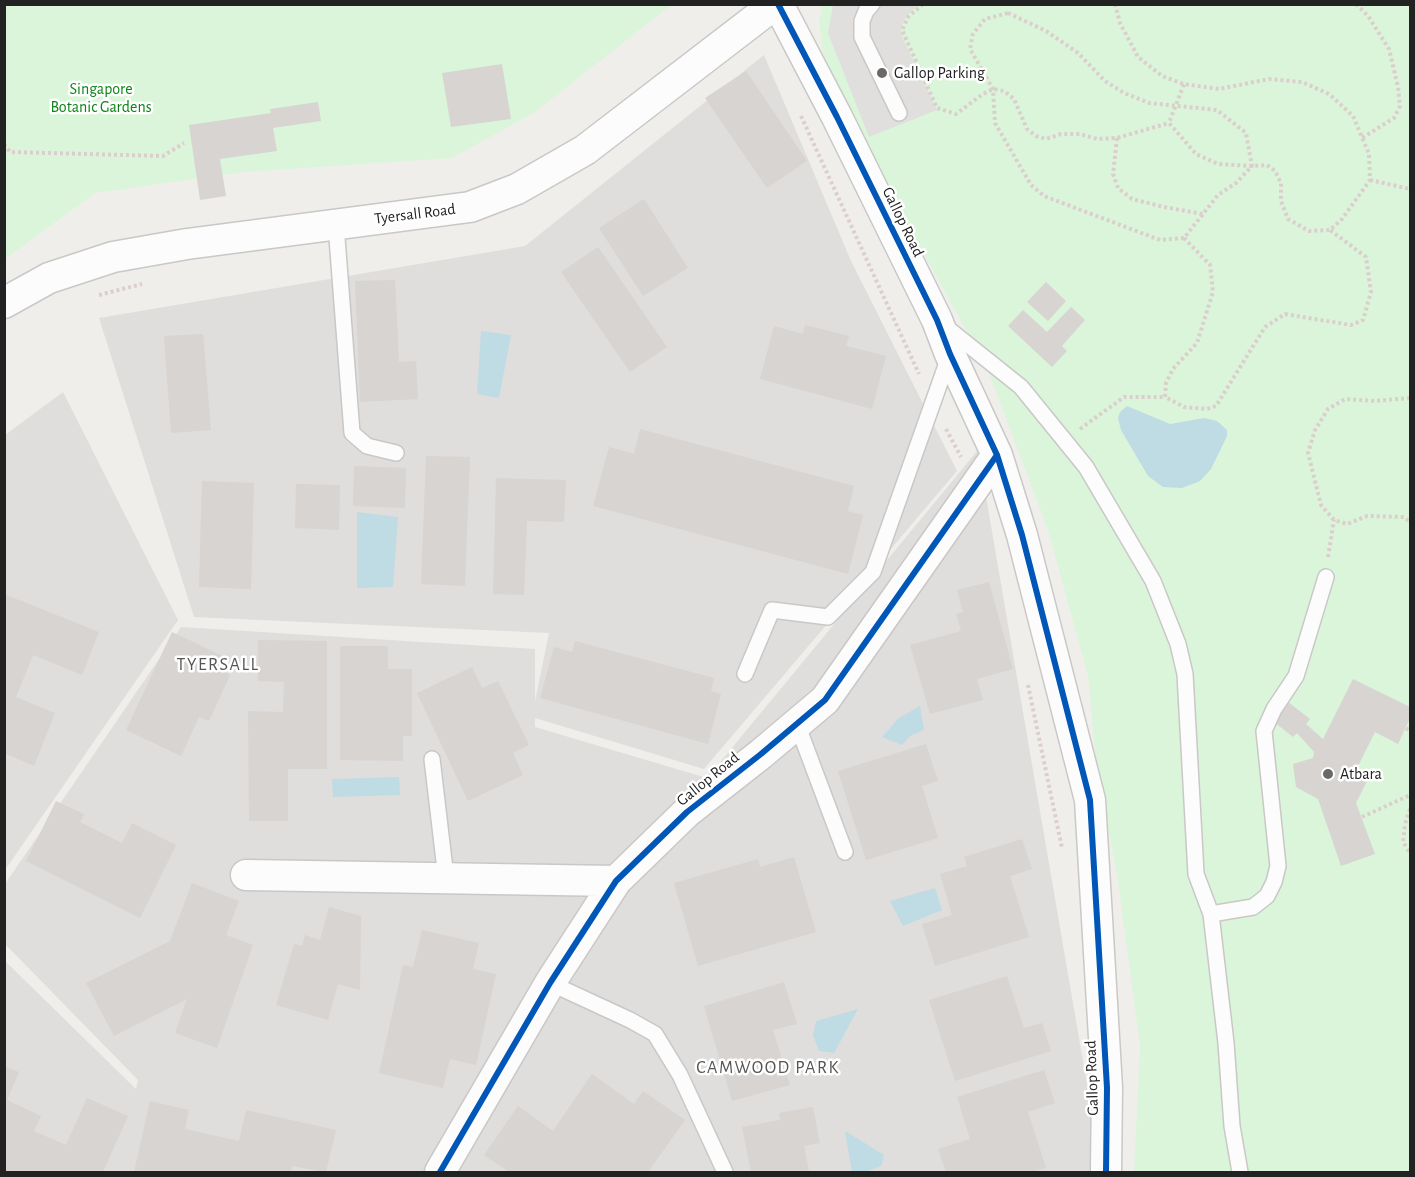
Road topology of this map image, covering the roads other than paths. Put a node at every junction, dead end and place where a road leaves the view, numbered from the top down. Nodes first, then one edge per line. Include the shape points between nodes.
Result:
1 (776, 4) edge
2 (872, 4) edge
3 (899, 113) dead end
4 (336, 225) junction
5 (4, 303) edge
6 (936, 320) junction
7 (950, 354) junction
8 (396, 453) dead end
9 (997, 455) junction
10 (1326, 577) road end
11 (745, 674) dead end
12 (797, 724) junction
13 (432, 759) dead end
14 (845, 852) dead end
15 (246, 874) dead end
16 (446, 878) junction
17 (616, 881) junction
18 (1211, 914) junction
19 (550, 983) junction
20 (440, 1173) edge
21 (725, 1173) edge
22 (1106, 1173) edge
23 (1240, 1173) edge

1 - 4 street, Tyersall Road via 585,150 517,189 470,207
1 - 6 street, Gallop Road via 837,117
2 - 3 lane via 862,21 862,37
4 - 5 street, Tyersall Road via 113,257 49,278
4 - 8 lane via 352,433 367,446
6 - 7 street, Gallop Road
6 - 18 lane via 1021,387 1086,467 1153,581 1178,644 1185,674 1196,874
7 - 9 street, Gallop Road
7 - 11 lane via 873,572 828,617 772,610
9 - 12 street, Gallop Road via 825,700
9 - 22 street, Gallop Road via 1022,535 1090,800 1107,1088
10 - 18 lane via 1296,676 1264,730 1278,866 1274,882 1267,896 1253,907
12 - 14 lane
12 - 17 street, Gallop Road via 687,812
13 - 16 lane
15 - 16 street
16 - 17 street
17 - 19 street, Gallop Road
18 - 23 lane
19 - 20 street, Gallop Road
19 - 21 lane via 655,1034 680,1075

